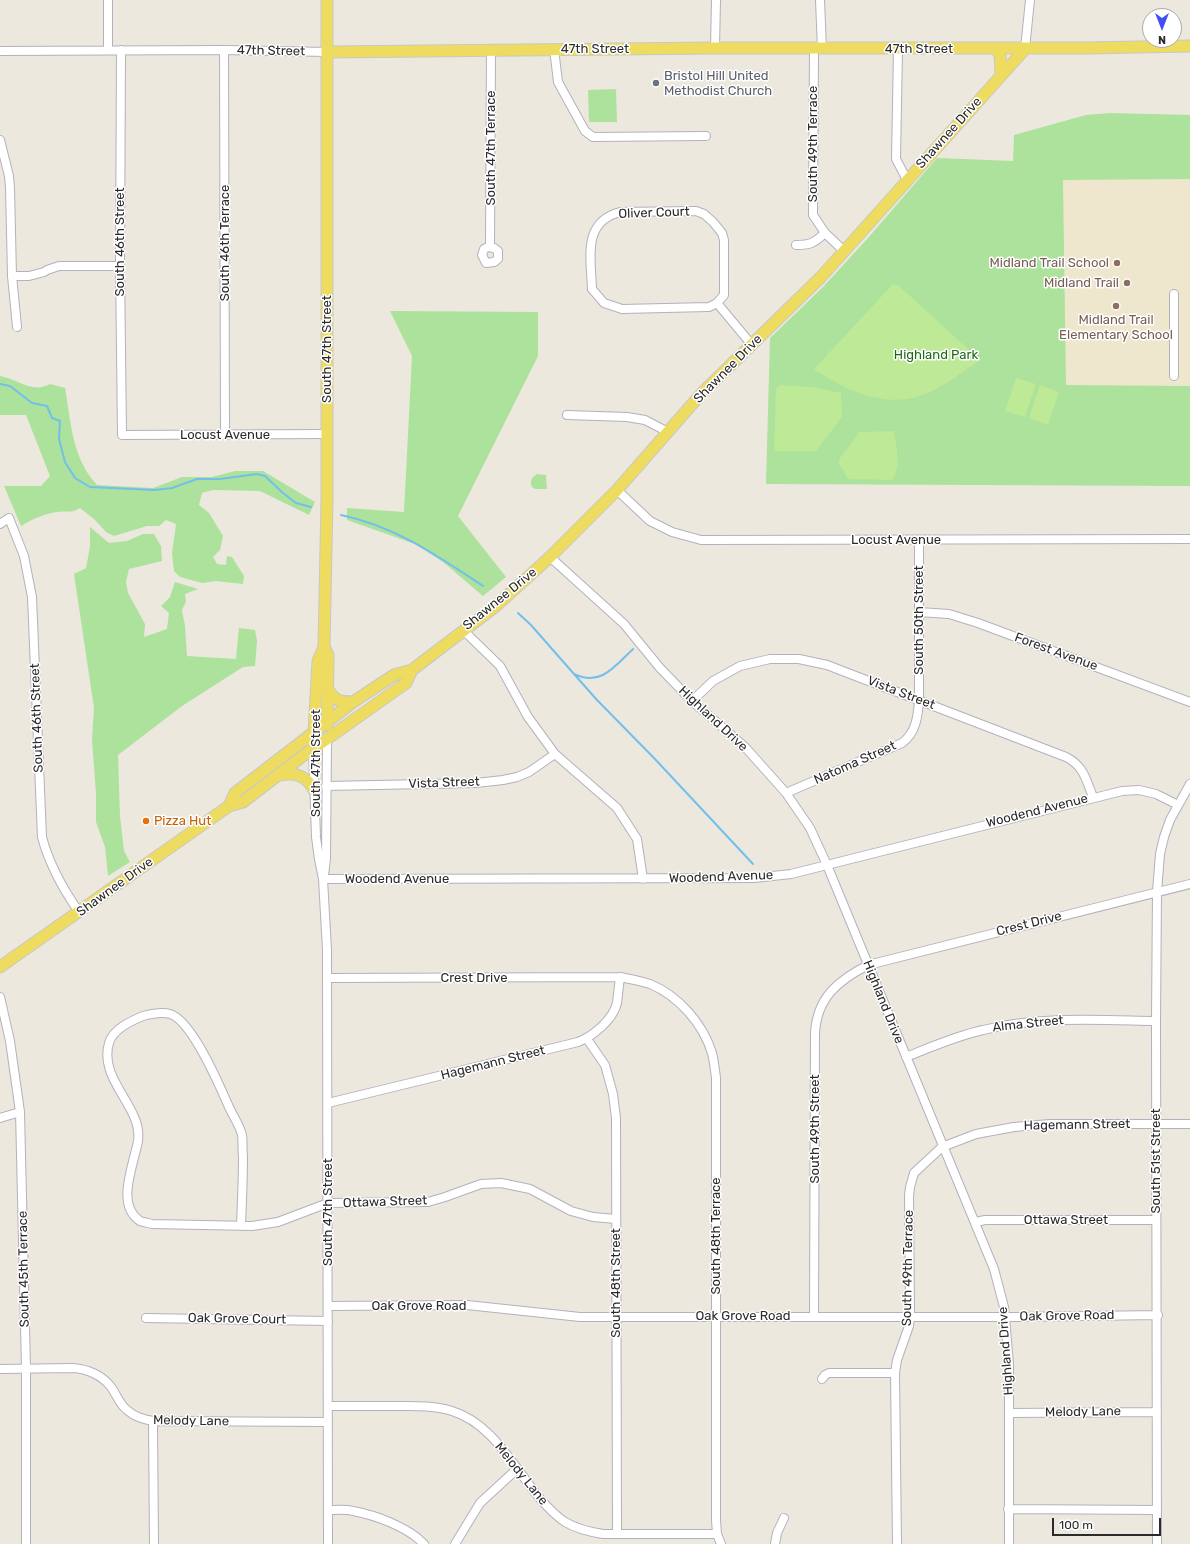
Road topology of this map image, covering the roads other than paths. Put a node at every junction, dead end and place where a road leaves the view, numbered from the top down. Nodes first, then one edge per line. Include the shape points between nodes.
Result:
1 (108, 0) edge
2 (327, 0) edge
3 (716, 0) edge
4 (820, 0) edge
5 (1030, 0) edge
6 (1190, 46) edge
7 (715, 48) junction
8 (994, 48) junction
9 (1025, 48) junction
10 (554, 49) junction
11 (818, 49) junction
12 (898, 49) junction
13 (108, 50) junction
14 (121, 50) junction
15 (224, 50) junction
16 (491, 50) junction
17 (0, 51) edge
18 (327, 52) junction
19 (1001, 75) junction
20 (706, 136) dead end
21 (0, 140) edge
22 (2, 153) edge
23 (907, 180) junction
24 (825, 233) junction
25 (796, 245) dead end
26 (490, 247) dead end
27 (844, 251) junction
28 (120, 266) junction
29 (12, 276) junction
30 (1174, 294) dead end
31 (717, 303) junction
32 (17, 327) dead end
33 (752, 345) junction
34 (1174, 376) dead end
35 (567, 415) dead end
36 (668, 432) junction
37 (327, 434) junction
38 (122, 435) joint
39 (225, 435) junction
40 (617, 490) junction
41 (0, 524) edge
42 (1190, 539) edge
43 (919, 540) junction
44 (550, 557) junction
45 (919, 612) junction
46 (463, 630) junction
47 (324, 647) junction
48 (412, 670) junction
49 (327, 688) junction
50 (919, 700) junction
51 (692, 701) junction
52 (353, 702) junction
53 (1190, 702) edge
54 (327, 720) junction
55 (314, 731) junction
56 (328, 740) junction
57 (313, 749) junction
58 (555, 754) junction
59 (279, 775) junction
60 (1190, 784) edge
61 (326, 786) junction
62 (314, 790) junction
63 (786, 793) junction
64 (1093, 797) junction
65 (1178, 805) junction
66 (229, 806) junction
67 (826, 865) junction
68 (323, 879) junction
69 (643, 879) junction
70 (1190, 884) edge
71 (1157, 892) junction
72 (79, 912) junction
73 (868, 965) junction
74 (0, 968) edge
75 (620, 977) junction
76 (327, 978) junction
77 (0, 997) edge
78 (1156, 1021) junction
79 (587, 1038) junction
80 (906, 1057) junction
81 (328, 1102) junction
82 (20, 1112) junction
83 (0, 1118) edge
84 (1156, 1124) junction
85 (1190, 1124) edge
86 (942, 1147) junction
87 (328, 1203) junction
88 (616, 1219) junction
89 (1156, 1220) junction
90 (976, 1222) junction
91 (241, 1225) junction
92 (328, 1306) junction
93 (1158, 1315) junction
94 (716, 1316) junction
95 (814, 1316) junction
96 (910, 1316) junction
97 (1006, 1316) junction
98 (616, 1317) junction
99 (146, 1318) dead end
100 (328, 1321) junction
101 (0, 1369) edge
102 (26, 1369) junction
103 (896, 1373) junction
104 (822, 1379) dead end
105 (328, 1406) junction
106 (1157, 1412) junction
107 (1009, 1413) junction
108 (153, 1421) junction
109 (328, 1422) junction
110 (517, 1469) junction
111 (1008, 1509) junction
112 (328, 1510) junction
113 (1157, 1510) junction
114 (784, 1518) dead end
115 (617, 1534) junction
116 (717, 1534) junction
117 (26, 1544) edge
118 (154, 1544) edge
119 (328, 1544) edge
120 (424, 1544) edge
121 (455, 1544) edge
122 (721, 1544) edge
123 (775, 1544) edge
124 (897, 1544) edge
125 (1009, 1544) edge
126 (1158, 1544) edge

1 - 13 street
2 - 18 main road, South 47th Street
3 - 7 street
4 - 11 street, South 49th Terrace
5 - 9 street
6 - 9 main road, 47th Street
7 - 10 main road, 47th Street
7 - 11 main road, 47th Street
8 - 9 main road, 47th Street
8 - 12 main road, 47th Street
8 - 19 main road via 1000,54
9 - 19 main road, Shawnee Drive
10 - 16 main road, 47th Street
10 - 20 street via 558,82 585,132 593,137
11 - 12 main road, 47th Street
11 - 24 street, South 49th Terrace via 813,215
12 - 23 street via 896,159
13 - 14 street, 47th Street
13 - 17 street, 47th Street
14 - 15 street, 47th Street
14 - 28 street, South 46th Street
15 - 18 street, 47th Street
15 - 39 street, South 46th Terrace
16 - 18 main road, 47th Street
16 - 26 street, South 47th Terrace
18 - 37 main road, South 47th Street
19 - 23 main road, Shawnee Drive
21 - 22 street
22 - 29 street via 10,188
23 - 27 main road, Shawnee Drive
24 - 25 street via 809,245
24 - 27 street, South 49th Terrace
27 - 33 main road, Shawnee Drive
28 - 29 street via 59,266 29,276
28 - 38 street, South 46th Street
29 - 32 street
30 - 34 street
31 - 31 street, Oliver Court via 709,307 622,309 604,303 592,289 591,241 595,229 603,218 620,212 696,211 704,214 718,228 724,240 724,295
31 - 33 street
33 - 36 main road, Shawnee Drive
35 - 36 street via 645,420
36 - 40 main road, Shawnee Drive
37 - 39 street, Locust Avenue
37 - 47 main road, South 47th Street
38 - 39 street, Locust Avenue
40 - 43 street, Locust Avenue via 650,521 672,532 701,540
40 - 44 main road, Shawnee Drive
41 - 72 street, South 46th Street via 9,518 24,556 32,597 42,837 54,869
42 - 43 street, Locust Avenue
43 - 45 street, South 50th Street
44 - 46 main road, Shawnee Drive via 496,606
44 - 51 street, Highland Drive via 624,624 660,668
45 - 50 street, South 50th Street
45 - 53 street, Forest Avenue via 949,614 978,623
46 - 48 main road, Shawnee Drive
46 - 58 street via 500,666 528,717
47 - 49 main road, South 47th Street via 328,654
47 - 55 main road, South 47th Street via 318,661
48 - 52 main road, Shawnee Drive via 394,674
48 - 56 main road, Shawnee Drive via 406,683
49 - 52 main road via 333,698 342,702
49 - 54 main road, South 47th Street
50 - 51 street, Vista Street via 826,665 799,659 770,659 740,666 713,681
50 - 63 street, Natoma Street via 918,718 912,732 902,743
50 - 64 street, Vista Street via 1075,762 1083,772
51 - 63 street, Highland Drive via 745,748
52 - 54 main road, Shawnee Drive
54 - 55 main road, Shawnee Drive
54 - 56 main road, South 47th Street
55 - 57 main road, South 47th Street
55 - 66 main road, Shawnee Drive via 235,793
56 - 57 main road, Shawnee Drive
56 - 61 street, South 47th Street
57 - 59 main road, Shawnee Drive
57 - 62 street, South 47th Street
58 - 61 street, Vista Street via 529,772 503,780 476,783
58 - 69 street via 617,808 637,839
59 - 62 main road via 300,775
59 - 66 main road, Shawnee Drive via 243,802
60 - 65 street, South 51st Street
61 - 68 street, South 47th Street via 326,859
62 - 68 street, South 47th Street via 318,859
63 - 67 street, Highland Drive via 810,828
64 - 65 street, Woodend Avenue via 1139,790 1156,794
64 - 67 street, Woodend Avenue
65 - 71 street, South 51st Street via 1164,837
66 - 72 main road, Shawnee Drive
67 - 69 street, Woodend Avenue via 790,874 754,878
67 - 73 street, Highland Drive
68 - 69 street, Woodend Avenue
68 - 76 street, South 47th Street
70 - 71 street, Crest Drive
71 - 73 street, Crest Drive
71 - 78 street, South 51st Street
72 - 74 main road, Shawnee Drive
73 - 80 street, Highland Drive
73 - 95 street, South 49th Street via 848,975 832,990 821,1006 816,1023
75 - 76 street, Crest Drive
75 - 79 street, Hagemann Street via 616,1004 605,1024
75 - 94 street, South 48th Terrace via 650,984 674,998 692,1015 704,1034 712,1054 716,1078
76 - 81 street, South 47th Street
77 - 82 street, South 45th Terrace via 10,1041
78 - 80 street, Alma Street via 1028,1022 948,1040
78 - 84 street, South 51st Street
79 - 81 street, Hagemann Street
79 - 88 street, South 48th Street via 605,1065 613,1094 616,1118
80 - 86 street, Highland Drive
81 - 87 street, South 47th Street
82 - 83 street
82 - 102 street, South 45th Terrace
84 - 85 street, Hagemann Street
84 - 86 street, Hagemann Street via 1050,1124 1014,1127 976,1134
84 - 89 street, South 51st Street
86 - 90 street, Highland Drive
86 - 96 street, South 49th Terrace via 914,1173 908,1196
87 - 88 street, Ottawa Street via 428,1202 481,1184 501,1183 530,1189 571,1211 593,1217
87 - 91 street, Ottawa Street via 278,1222
87 - 92 street, South 47th Street
88 - 98 street, South 48th Street
89 - 90 street, Ottawa Street
89 - 93 street, South 51st Street
90 - 97 street, Highland Drive via 994,1269
91 - 91 street, Ottawa Street via 152,1224 140,1221 130,1209 127,1192 139,1135 107,1064 107,1052 115,1032 143,1016 171,1014 190,1032 242,1134
92 - 98 street, Oak Grove Road via 467,1305 549,1315
92 - 100 street, South 47th Street
93 - 97 street, Oak Grove Road
93 - 106 street, South 51st Street
94 - 95 street, Oak Grove Road
94 - 98 street, Oak Grove Road
94 - 116 street, South 48th Terrace
95 - 96 street, Oak Grove Road
96 - 97 street, Oak Grove Road
96 - 103 street, South 49th Terrace via 897,1360
97 - 107 street, Highland Drive
98 - 115 street, South 48th Street
99 - 100 street, Oak Grove Court
100 - 105 street, South 47th Street
101 - 102 street
102 - 108 street, Melody Lane via 73,1368 91,1372 105,1380 127,1410
102 - 117 street, South 45th Terrace
103 - 104 street via 829,1373
103 - 124 street, South 49th Terrace
105 - 109 street, South 47th Street
105 - 110 street, Melody Lane via 432,1406 453,1411 473,1421 492,1438
106 - 107 street, Melody Lane
106 - 113 street, South 51st Street
107 - 111 street, Highland Drive
108 - 109 street, Melody Lane
108 - 118 street
109 - 112 street, South 47th Street
110 - 115 street, Melody Lane via 552,1511 566,1523 585,1531
110 - 121 street via 480,1503
111 - 113 street
111 - 125 street, Highland Drive
112 - 119 street, South 47th Street
112 - 120 street via 352,1511 377,1518 400,1527
113 - 126 street, South 51st Street
114 - 123 street
115 - 116 street, Melody Lane
116 - 122 street, South 48th Terrace

